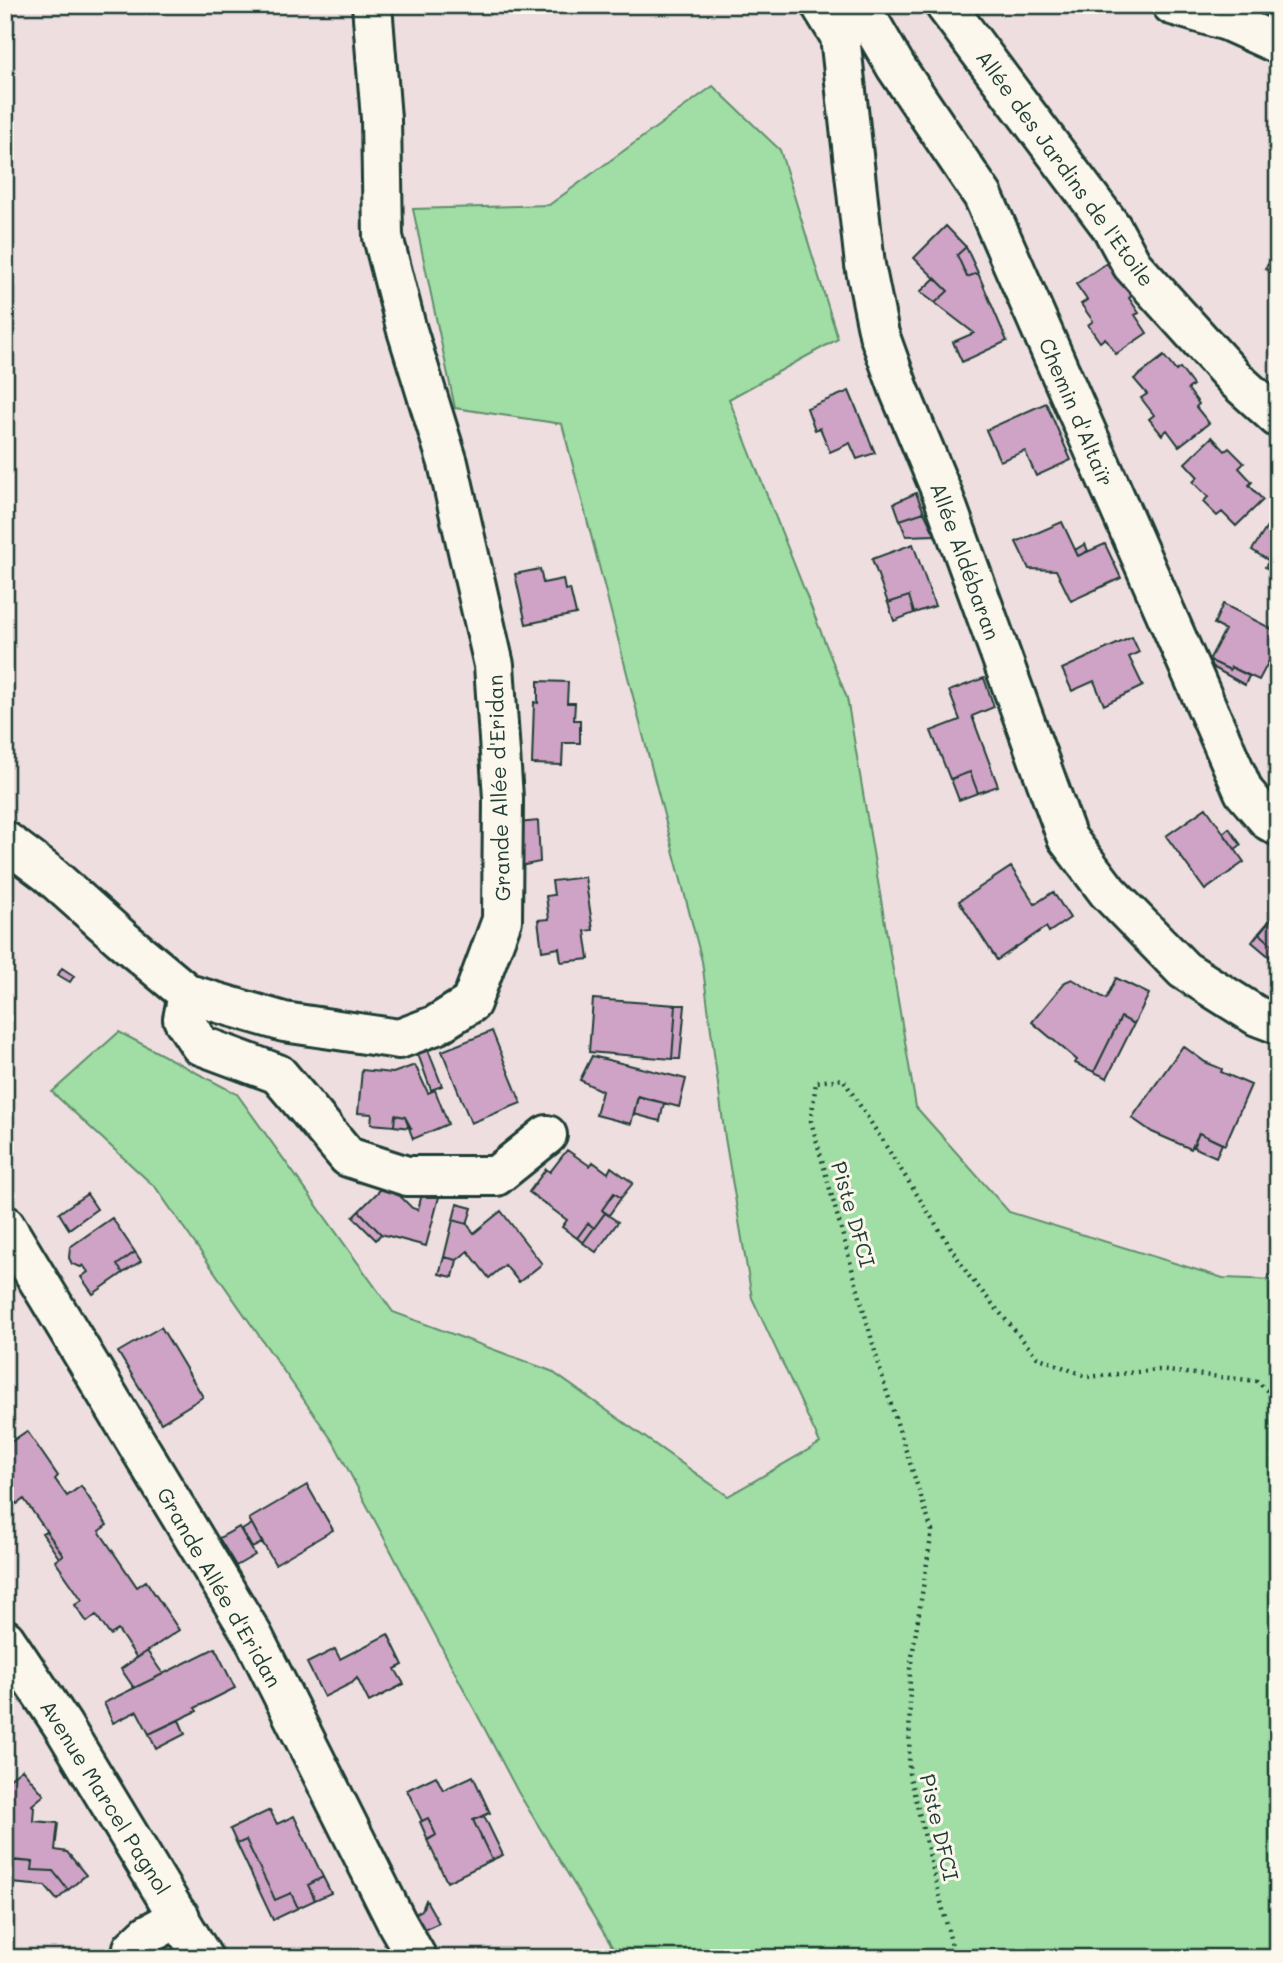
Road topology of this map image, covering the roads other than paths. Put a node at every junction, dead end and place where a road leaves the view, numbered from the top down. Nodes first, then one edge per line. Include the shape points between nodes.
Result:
1 (372, 5) edge
2 (821, 5) edge
3 (860, 5) edge
4 (945, 5) edge
5 (1172, 5) edge
6 (1278, 44) edge
7 (896, 67) junction
8 (845, 78) junction
9 (1278, 418) edge
10 (1278, 825) edge
11 (5, 841) edge
12 (188, 994) junction
13 (1278, 1024) edge
14 (547, 1135) dead end
15 (5, 1225) edge
16 (5, 1639) edge
17 (180, 1917) junction
18 (132, 1958) edge
19 (203, 1958) edge
20 (417, 1958) edge

1 - 12 street, Grande Allée d'Eridan via 381,118 383,237 448,463 494,665 503,797 502,919 471,1003 436,1025 399,1039 284,1022
2 - 8 street, Allée Aldébaran via 840,36
3 - 7 street, Chemin d'Altaïr
4 - 9 street, Allée des Jardins de l'Etoile via 1112,228 1132,265 1237,381
5 - 6 street via 1227,21
7 - 8 street via 867,62
7 - 10 street, Chemin d'Altaïr via 983,196 1244,792
8 - 13 street, Allée Aldébaran via 865,265 879,334 1068,838 1108,892 1184,970
11 - 12 street, Grande Allée d'Eridan
12 - 14 street via 183,1019 200,1045 278,1074 348,1157 407,1176 496,1176
15 - 20 street, Grande Allée d'Eridan via 253,1636
16 - 17 street, Avenue Marcel Pagnol
17 - 18 street via 148,1934 133,1948
17 - 19 street, Avenue Marcel Pagnol

